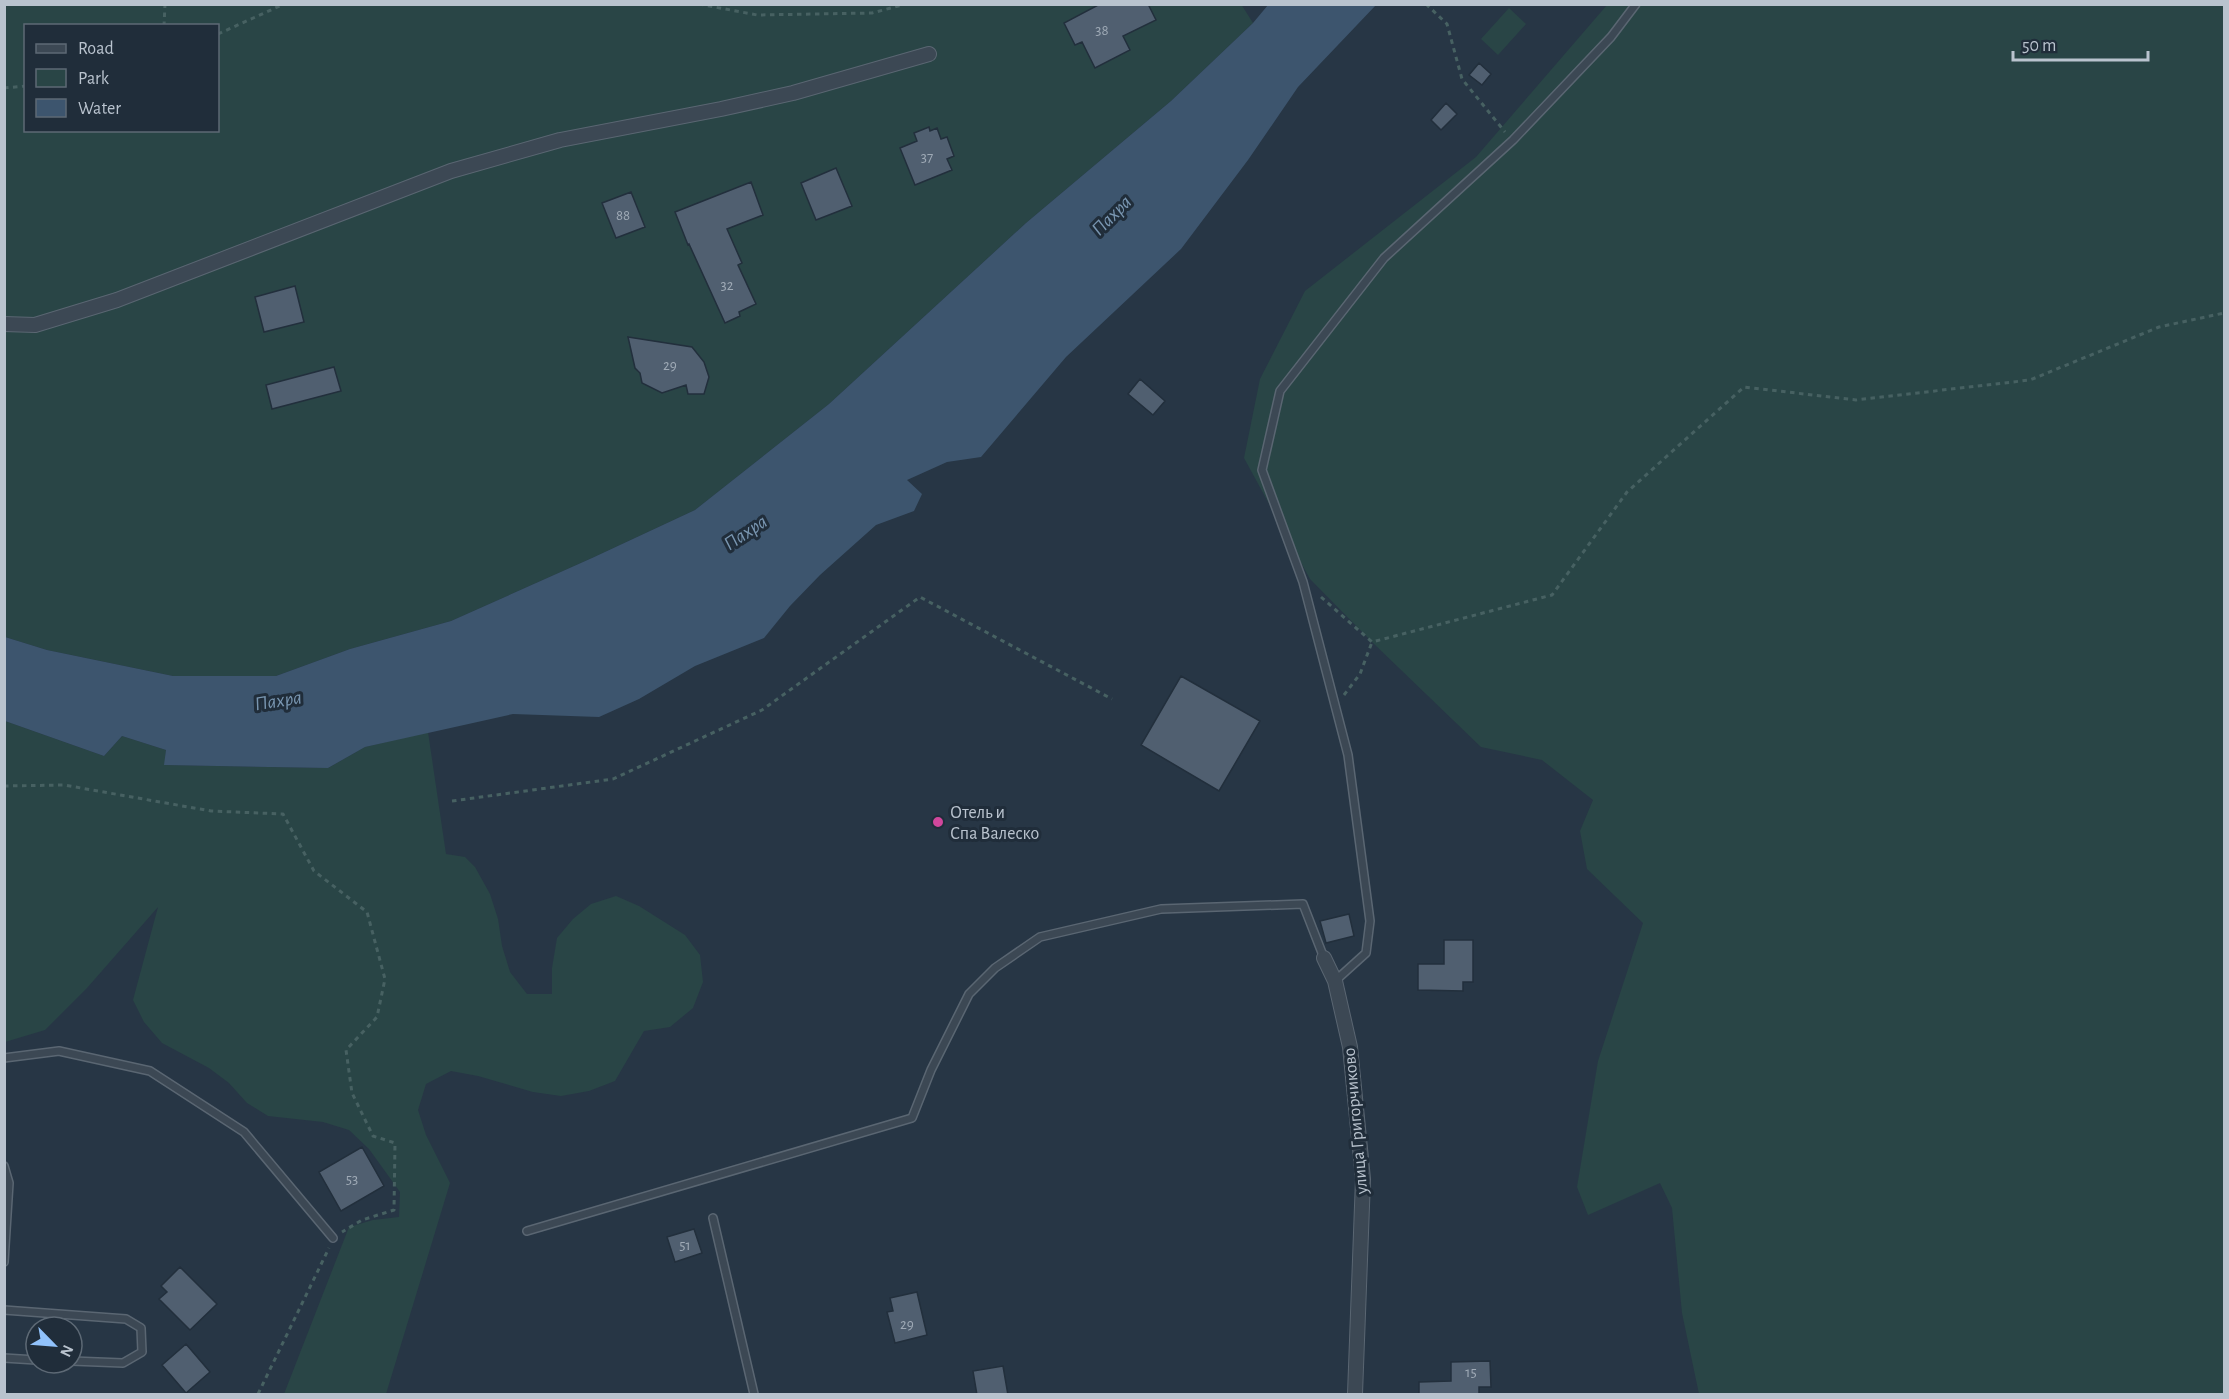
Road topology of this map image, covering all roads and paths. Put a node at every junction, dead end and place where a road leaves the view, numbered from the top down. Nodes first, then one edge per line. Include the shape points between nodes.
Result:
1 (165, 4) edge
2 (284, 4) edge
3 (699, 4) edge
4 (906, 4) edge
5 (1426, 4) edge
6 (1636, 4) edge
7 (164, 24) edge
8 (219, 34) edge
9 (929, 54) dead end
10 (24, 86) edge
11 (4, 88) edge
12 (1502, 129) dead end
13 (2224, 313) edge
14 (4, 324) edge
15 (1303, 582) junction
16 (1372, 642) junction
17 (1112, 699) dead end
18 (1335, 706) junction
19 (4, 786) edge
20 (452, 801) dead end
21 (1324, 958) joint
22 (1335, 981) junction
23 (4, 1058) edge
24 (4, 1166) edge
25 (713, 1218) dead end
26 (527, 1231) dead end
27 (333, 1238) junction
28 (4, 1262) edge
29 (4, 1310) edge
30 (72, 1315) edge
31 (84, 1316) edge
32 (4, 1358) edge
33 (24, 1359) edge
34 (84, 1361) edge
35 (258, 1395) edge
36 (754, 1395) edge
37 (1355, 1395) edge

1 - 7 path
2 - 8 path
3 - 4 path via 757,15 872,13
5 - 12 path via 1447,24 1462,79
6 - 15 lane via 1611,37 1513,140 1384,258 1280,391 1262,470
9 - 14 street via 793,93 560,140 451,171 117,300 36,324
10 - 11 path
13 - 16 path via 2159,327 2030,380 1856,400 1744,387 1626,492 1552,595
15 - 16 path
15 - 18 lane
16 - 18 path via 1360,674
17 - 20 path via 920,597 762,710 614,779
18 - 22 lane via 1348,755 1370,921 1366,953
19 - 27 path via 64,785 211,811 283,814 314,871 367,912 385,979 377,1017 346,1050 352,1093 373,1136 395,1143 394,1210 362,1220
21 - 22 street, улица Григорчиково
21 - 26 lane via 1302,904 1161,909 1040,937 995,968 969,994 912,1118
22 - 37 street, улица Григорчиково via 1350,1047 1364,1179
23 - 27 lane via 59,1051 150,1071 244,1132
24 - 28 lane via 9,1184
25 - 36 lane
27 - 35 path
29 - 30 lane
31 - 34 lane via 126,1319 141,1328 142,1352 123,1363
32 - 33 lane

